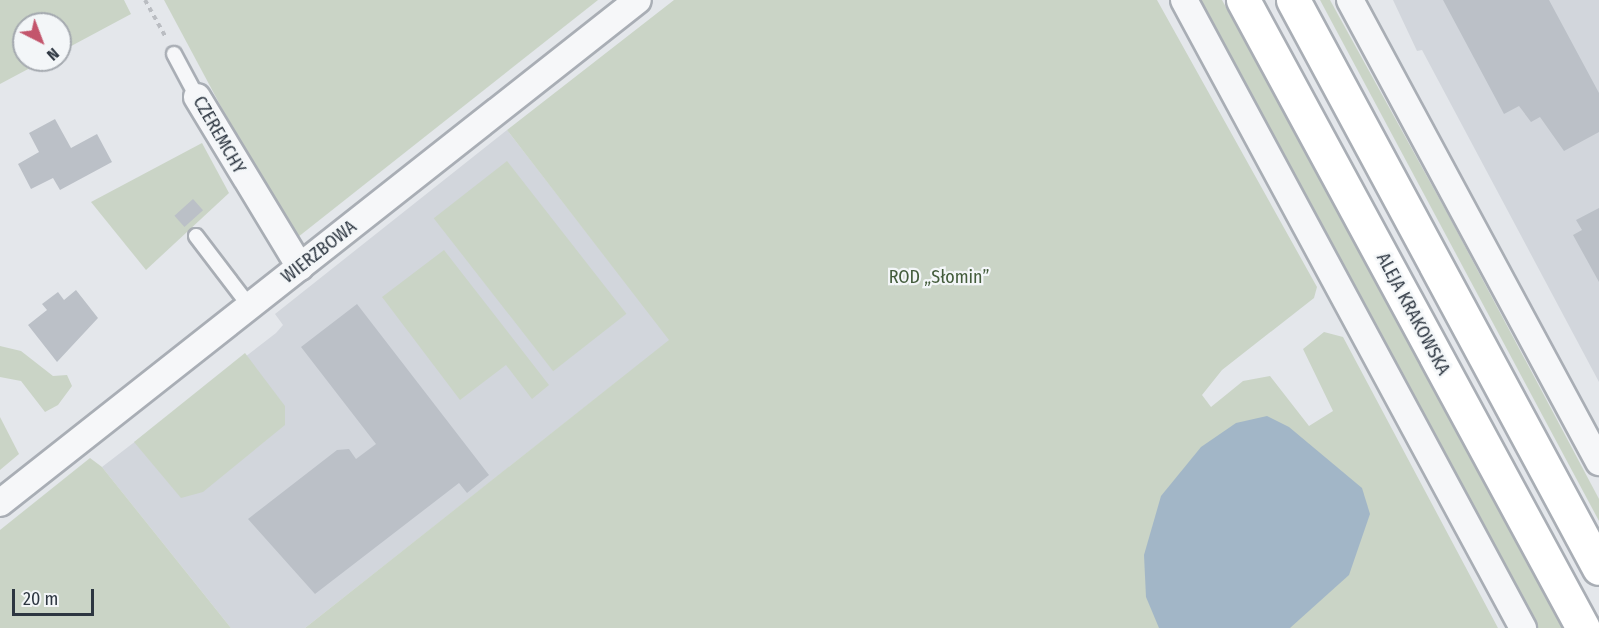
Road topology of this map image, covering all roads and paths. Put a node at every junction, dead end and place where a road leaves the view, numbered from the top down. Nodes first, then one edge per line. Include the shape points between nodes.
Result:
1 (145, 0) edge
2 (638, 0) edge
3 (1184, 0) edge
4 (1243, 0) edge
5 (1293, 0) edge
6 (1350, 0) edge
7 (174, 54) joint
8 (197, 97) joint
9 (196, 236) dead end
10 (300, 267) junction
11 (250, 306) junction
12 (1599, 462) edge
13 (0, 503) edge
14 (1599, 568) edge
15 (1523, 628) edge
16 (1583, 628) edge

1 - 7 path
2 - 10 street, WIERZBOWA
3 - 15 street
4 - 16 main road, ALEJA KRAKOWSKA
5 - 14 main road
6 - 12 street
7 - 8 lane, CZEREMCHY
8 - 10 street, CZEREMCHY
9 - 11 lane
10 - 11 street, WIERZBOWA
11 - 13 street, WIERZBOWA

